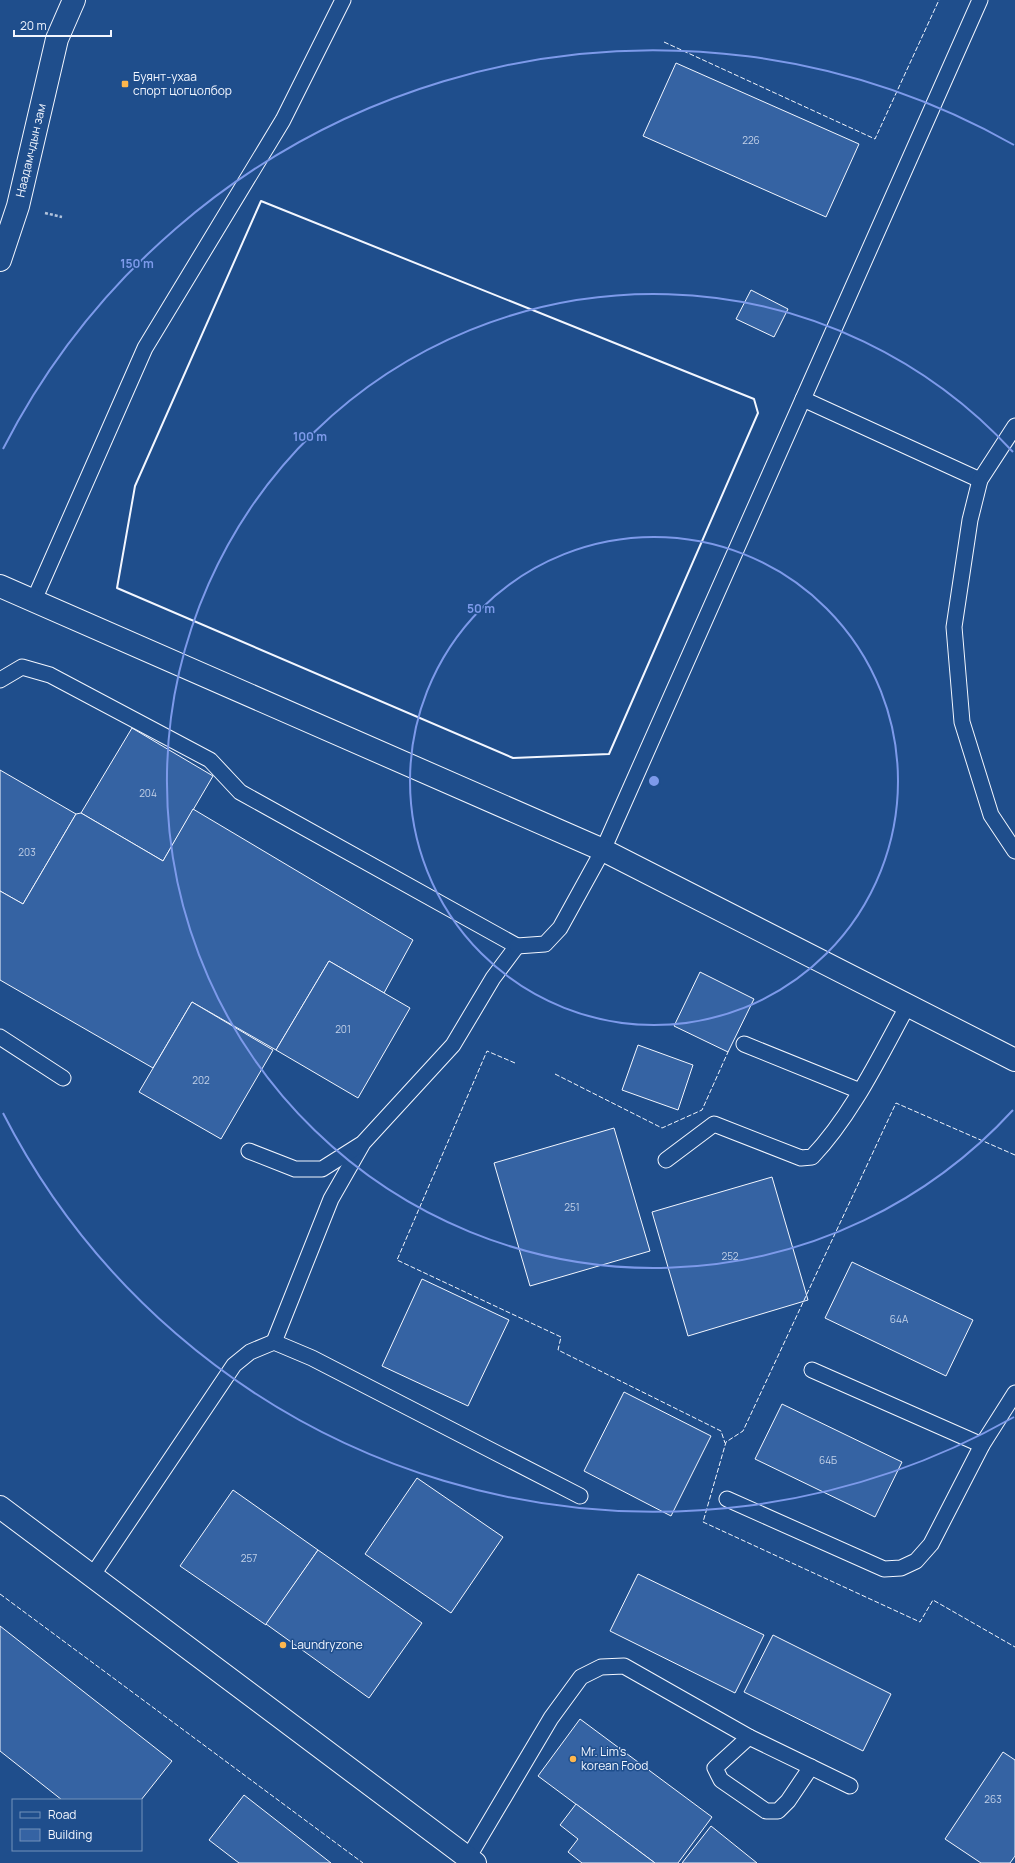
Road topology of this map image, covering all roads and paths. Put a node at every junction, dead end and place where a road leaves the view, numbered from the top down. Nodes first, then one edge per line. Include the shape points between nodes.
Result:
1 (56, 0) edge
2 (74, 0) edge
3 (343, 0) edge
4 (980, 0) edge
5 (57, 39) junction
6 (0, 260) edge
7 (803, 399) junction
8 (1015, 426) edge
9 (980, 480) junction
10 (0, 586) edge
11 (34, 600) junction
12 (0, 680) edge
13 (603, 850) junction
14 (1015, 851) edge
15 (517, 946) junction
16 (908, 1005) junction
17 (0, 1037) edge
18 (744, 1044) dead end
19 (1015, 1060) edge
20 (63, 1078) dead end
21 (860, 1091) junction
22 (363, 1143) junction
23 (249, 1151) dead end
24 (666, 1160) dead end
25 (274, 1342) junction
26 (812, 1370) dead end
27 (1015, 1393) edge
28 (982, 1446) junction
29 (580, 1496) dead end
30 (727, 1499) dead end
31 (0, 1507) edge
32 (92, 1576) junction
33 (749, 1737) junction
34 (811, 1767) junction
35 (850, 1786) dead end
36 (472, 1860) edge

1 - 5 street, Наадамчдын зам
2 - 5 street, Наадамчдын зам
3 - 11 lane via 283,120 145,348
4 - 7 lane
5 - 6 street, Наадамчдын зам via 18,206
7 - 9 lane
7 - 13 lane
8 - 9 lane
9 - 14 lane via 970,520 954,627 962,722 991,814
10 - 11 street
11 - 13 street
12 - 15 lane via 22,667 50,675 210,760 240,792
13 - 15 lane via 560,928 545,944
13 - 16 street
15 - 22 lane via 493,978 453,1045
16 - 19 street
16 - 21 lane
17 - 20 lane
18 - 21 lane
21 - 24 lane via 825,1144 812,1157 801,1158 714,1124
22 - 23 lane via 322,1169 295,1169
22 - 25 lane via 331,1199
25 - 29 lane via 312,1358
25 - 32 lane via 250,1352 234,1365
26 - 28 lane
27 - 28 lane
28 - 30 lane via 931,1544 916,1561 901,1568 884,1569
31 - 32 street
32 - 36 street
33 - 34 lane
33 - 34 lane via 715,1768 721,1780 766,1811 778,1811
33 - 36 lane via 624,1666 601,1667 581,1677 551,1718
34 - 35 lane

